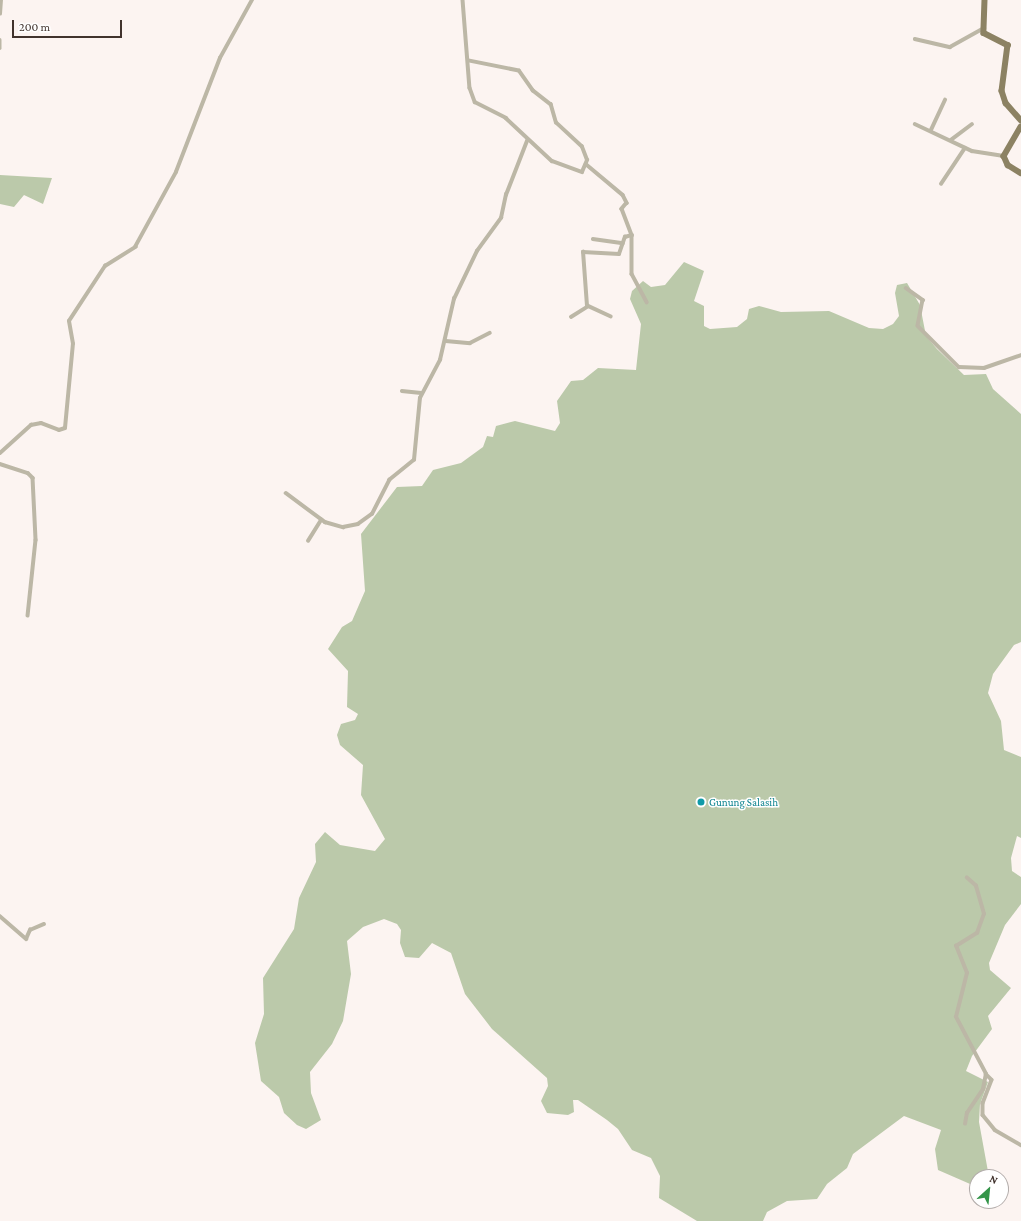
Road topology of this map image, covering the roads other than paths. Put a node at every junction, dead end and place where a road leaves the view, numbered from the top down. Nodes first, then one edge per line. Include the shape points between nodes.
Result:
1 (1, 0) edge
2 (252, 0) edge
3 (463, 0) edge
4 (985, 0) edge
5 (0, 14) edge
6 (984, 28) junction
7 (915, 39) dead end
8 (0, 40) edge
9 (0, 48) edge
10 (469, 61) junction
11 (945, 100) dead end
12 (1021, 120) edge
13 (915, 124) dead end
14 (972, 124) dead end
15 (1021, 127) edge
16 (931, 130) junction
17 (951, 140) junction
18 (527, 141) junction
19 (965, 148) junction
20 (1004, 156) junction
21 (586, 164) junction
22 (1021, 172) edge
23 (941, 184) dead end
24 (632, 235) junction
25 (593, 239) dead end
26 (623, 243) junction
27 (906, 288) dead end
28 (647, 302) dead end
29 (587, 307) junction
30 (571, 317) dead end
31 (611, 317) dead end
32 (490, 333) dead end
33 (446, 341) junction
34 (1021, 355) edge
35 (402, 391) dead end
36 (421, 393) junction
37 (0, 453) edge
38 (0, 464) edge
39 (286, 494) dead end
40 (321, 520) junction
41 (308, 541) dead end
42 (28, 616) dead end
43 (967, 878) dead end
44 (0, 916) edge
45 (44, 924) dead end
46 (986, 1074) junction
47 (965, 1124) dead end
48 (1021, 1145) edge

1 - 5 street
2 - 37 street via 220,58 176,172 135,247 105,266 69,321 73,344 69,413 65,428 59,430 41,424 30,425
3 - 10 street
4 - 6 main road
6 - 7 street via 950,47
6 - 12 main road via 986,35 1001,38 1008,45 1002,91 1006,104
8 - 9 street
10 - 18 street via 475,102 506,118
10 - 21 street via 519,71 533,91 551,105 556,123 580,144
11 - 16 street
13 - 16 street
14 - 17 street
15 - 20 main road
16 - 17 street
17 - 19 street
18 - 21 street via 573,171 582,172
18 - 33 street via 506,195 501,218 477,251 454,299
19 - 20 street
19 - 23 street
20 - 22 main road via 1008,165
21 - 24 street via 623,195 627,203 622,209
24 - 26 street via 625,237
24 - 28 street via 632,274
25 - 26 street
26 - 29 street via 619,254 583,252
27 - 34 street via 923,300 918,326 959,367 984,368
29 - 30 street
29 - 31 street
32 - 33 street via 470,343
33 - 36 street
35 - 36 street
36 - 40 street via 415,430 416,456 389,480 372,514 363,522 348,526
38 - 42 street via 28,473 33,478 36,540
39 - 40 street
40 - 41 street
43 - 46 street via 976,886 984,914 977,933 956,946 967,973 956,1017
44 - 45 street via 26,939 30,930
46 - 47 street via 983,1089 967,1113
46 - 48 street via 992,1080 983,1102 984,1115 995,1130

